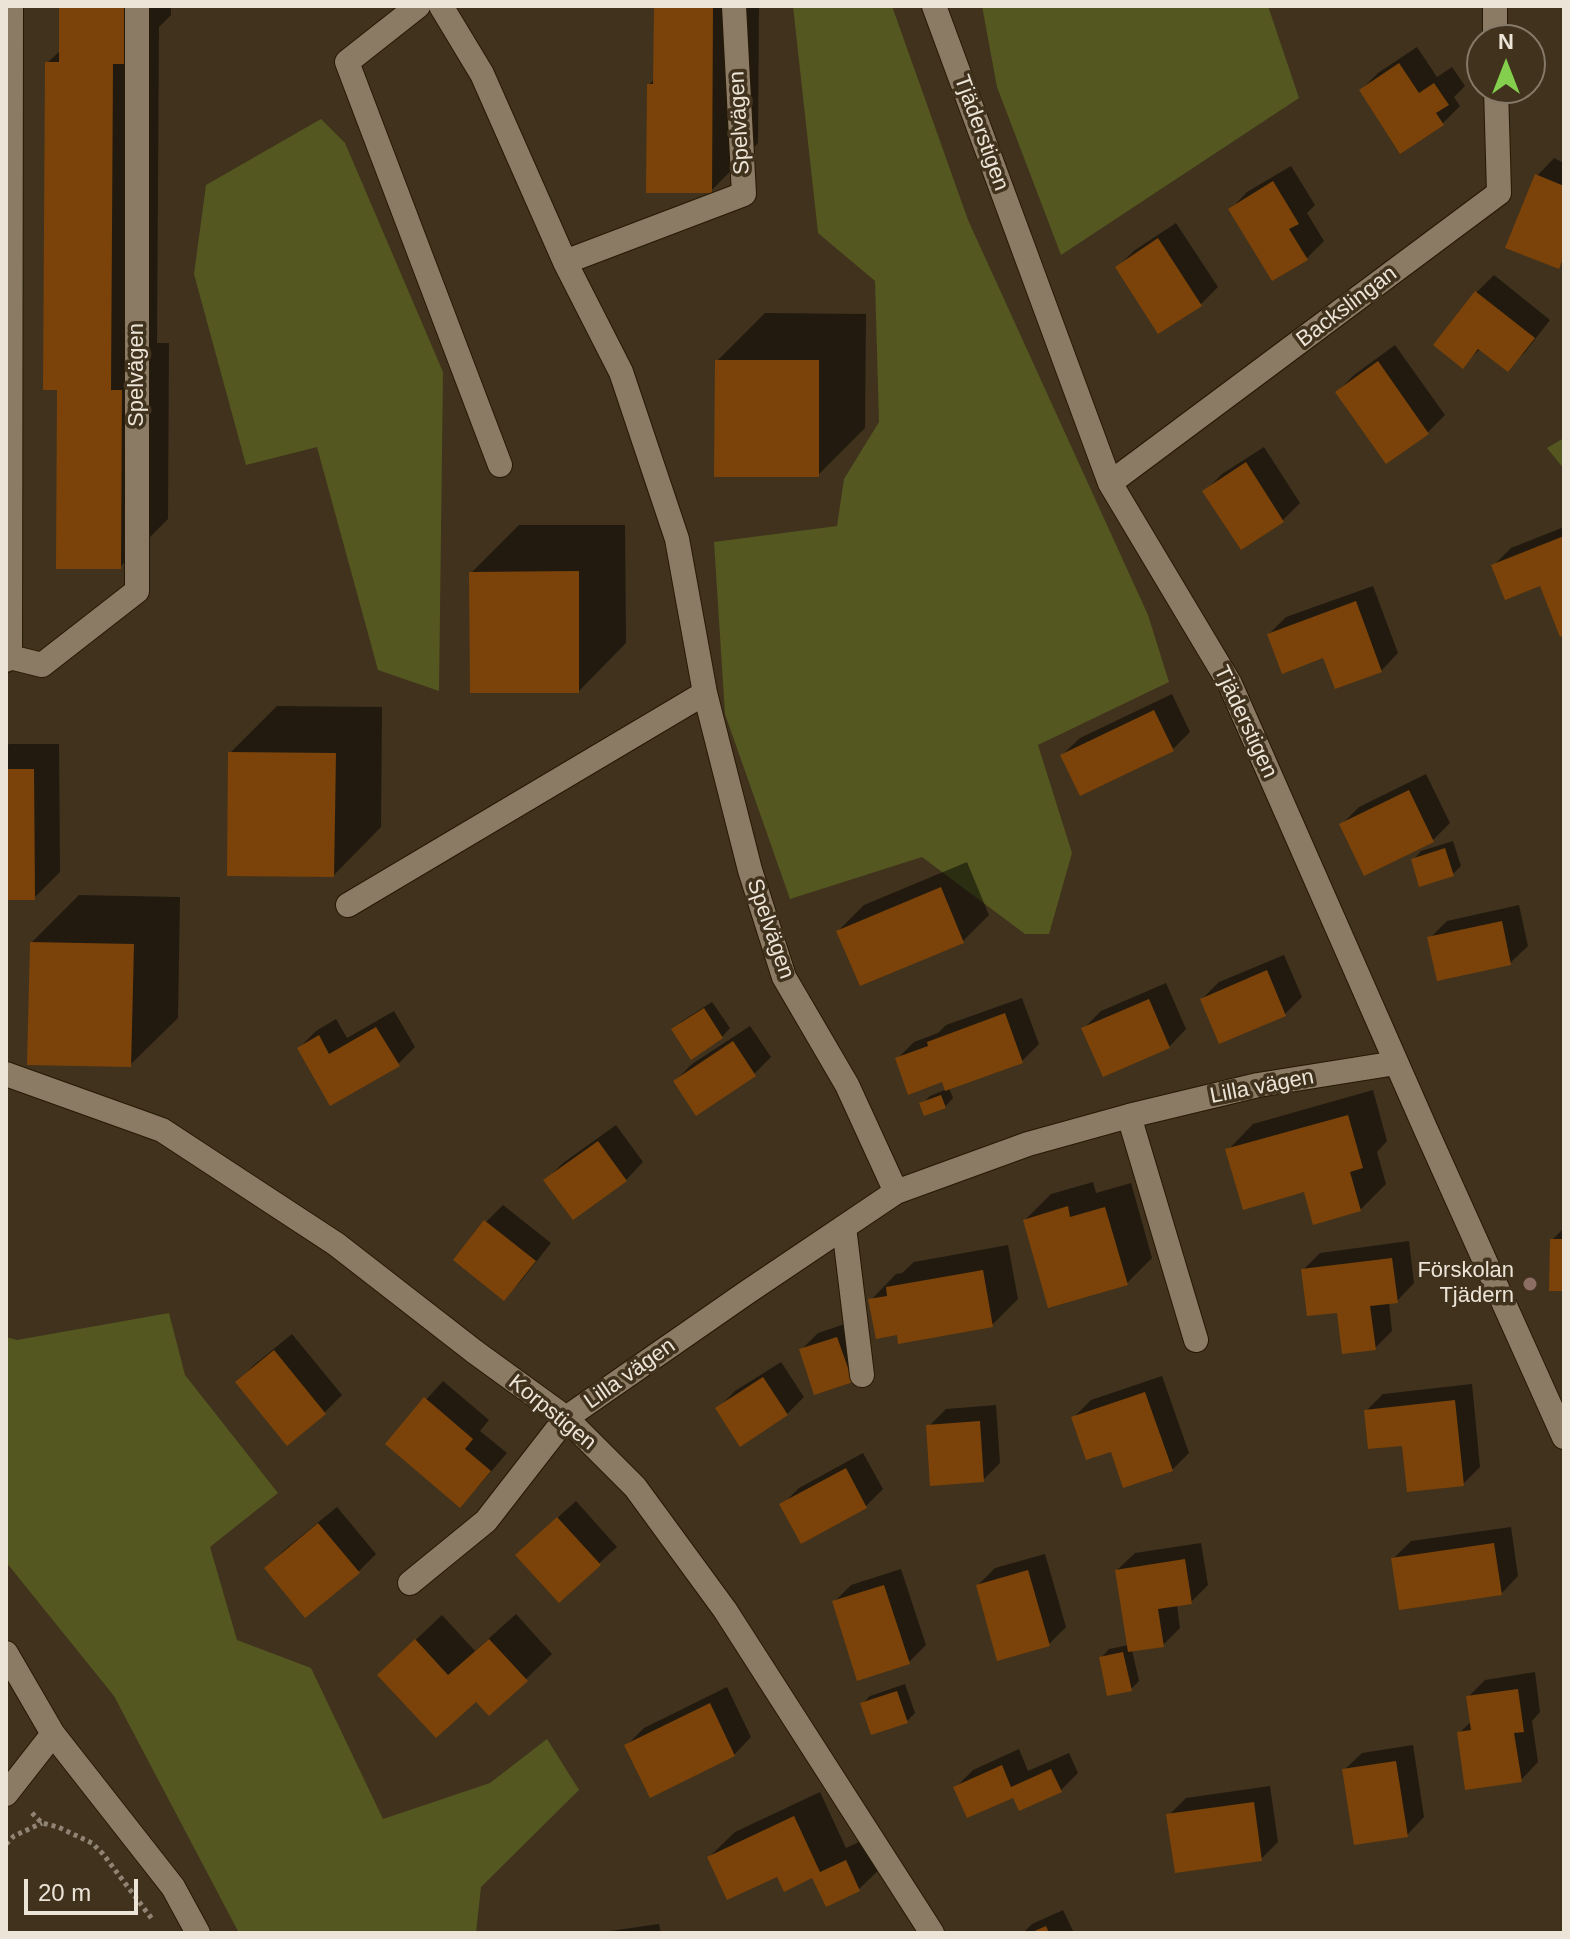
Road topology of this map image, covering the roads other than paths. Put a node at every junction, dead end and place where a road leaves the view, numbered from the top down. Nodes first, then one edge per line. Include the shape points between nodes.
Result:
1 (11, 6) edge
2 (137, 6) edge
3 (418, 6) edge
4 (441, 6) edge
5 (734, 6) edge
6 (934, 6) edge
7 (1496, 104) edge
8 (565, 262) junction
9 (500, 465) dead end
10 (1110, 483) junction
11 (8, 658) edge
12 (705, 693) junction
13 (348, 905) dead end
14 (1396, 1063) junction
15 (6, 1074) edge
16 (1129, 1116) junction
17 (896, 1192) junction
18 (844, 1227) junction
19 (1196, 1340) dead end
20 (862, 1375) dead end
21 (566, 1418) junction
22 (1564, 1437) edge
23 (410, 1583) dead end
24 (6, 1653) edge
25 (53, 1734) junction
26 (6, 1794) edge
27 (198, 1933) edge
28 (932, 1933) edge

1 - 11 street, Spelvägen
2 - 11 street, Spelvägen via 137,591 42,665
3 - 9 street via 347,62
4 - 8 street, Spelvägen via 482,74
5 - 8 street, Spelvägen via 744,194
6 - 10 street, Tjäderstigen
7 - 10 street, Backslingan via 1499,193
8 - 12 street, Spelvägen via 621,372 677,539
10 - 14 street, Tjäderstigen via 1230,684
12 - 13 street
12 - 17 street, Spelvägen via 750,870 784,977 847,1085
14 - 16 street, Lilla vägen via 1258,1085
14 - 22 street, Tjäderstigen
15 - 21 street, Korpstigen via 162,1130 336,1244
16 - 17 street, Lilla vägen via 1028,1144
16 - 19 street
17 - 18 street, Lilla vägen
18 - 20 street
18 - 21 street, Lilla vägen
21 - 23 street, Lilla vägen via 486,1521
21 - 28 street, Korpstigen via 635,1487 725,1610
24 - 25 street
25 - 26 street
25 - 27 street via 173,1887

